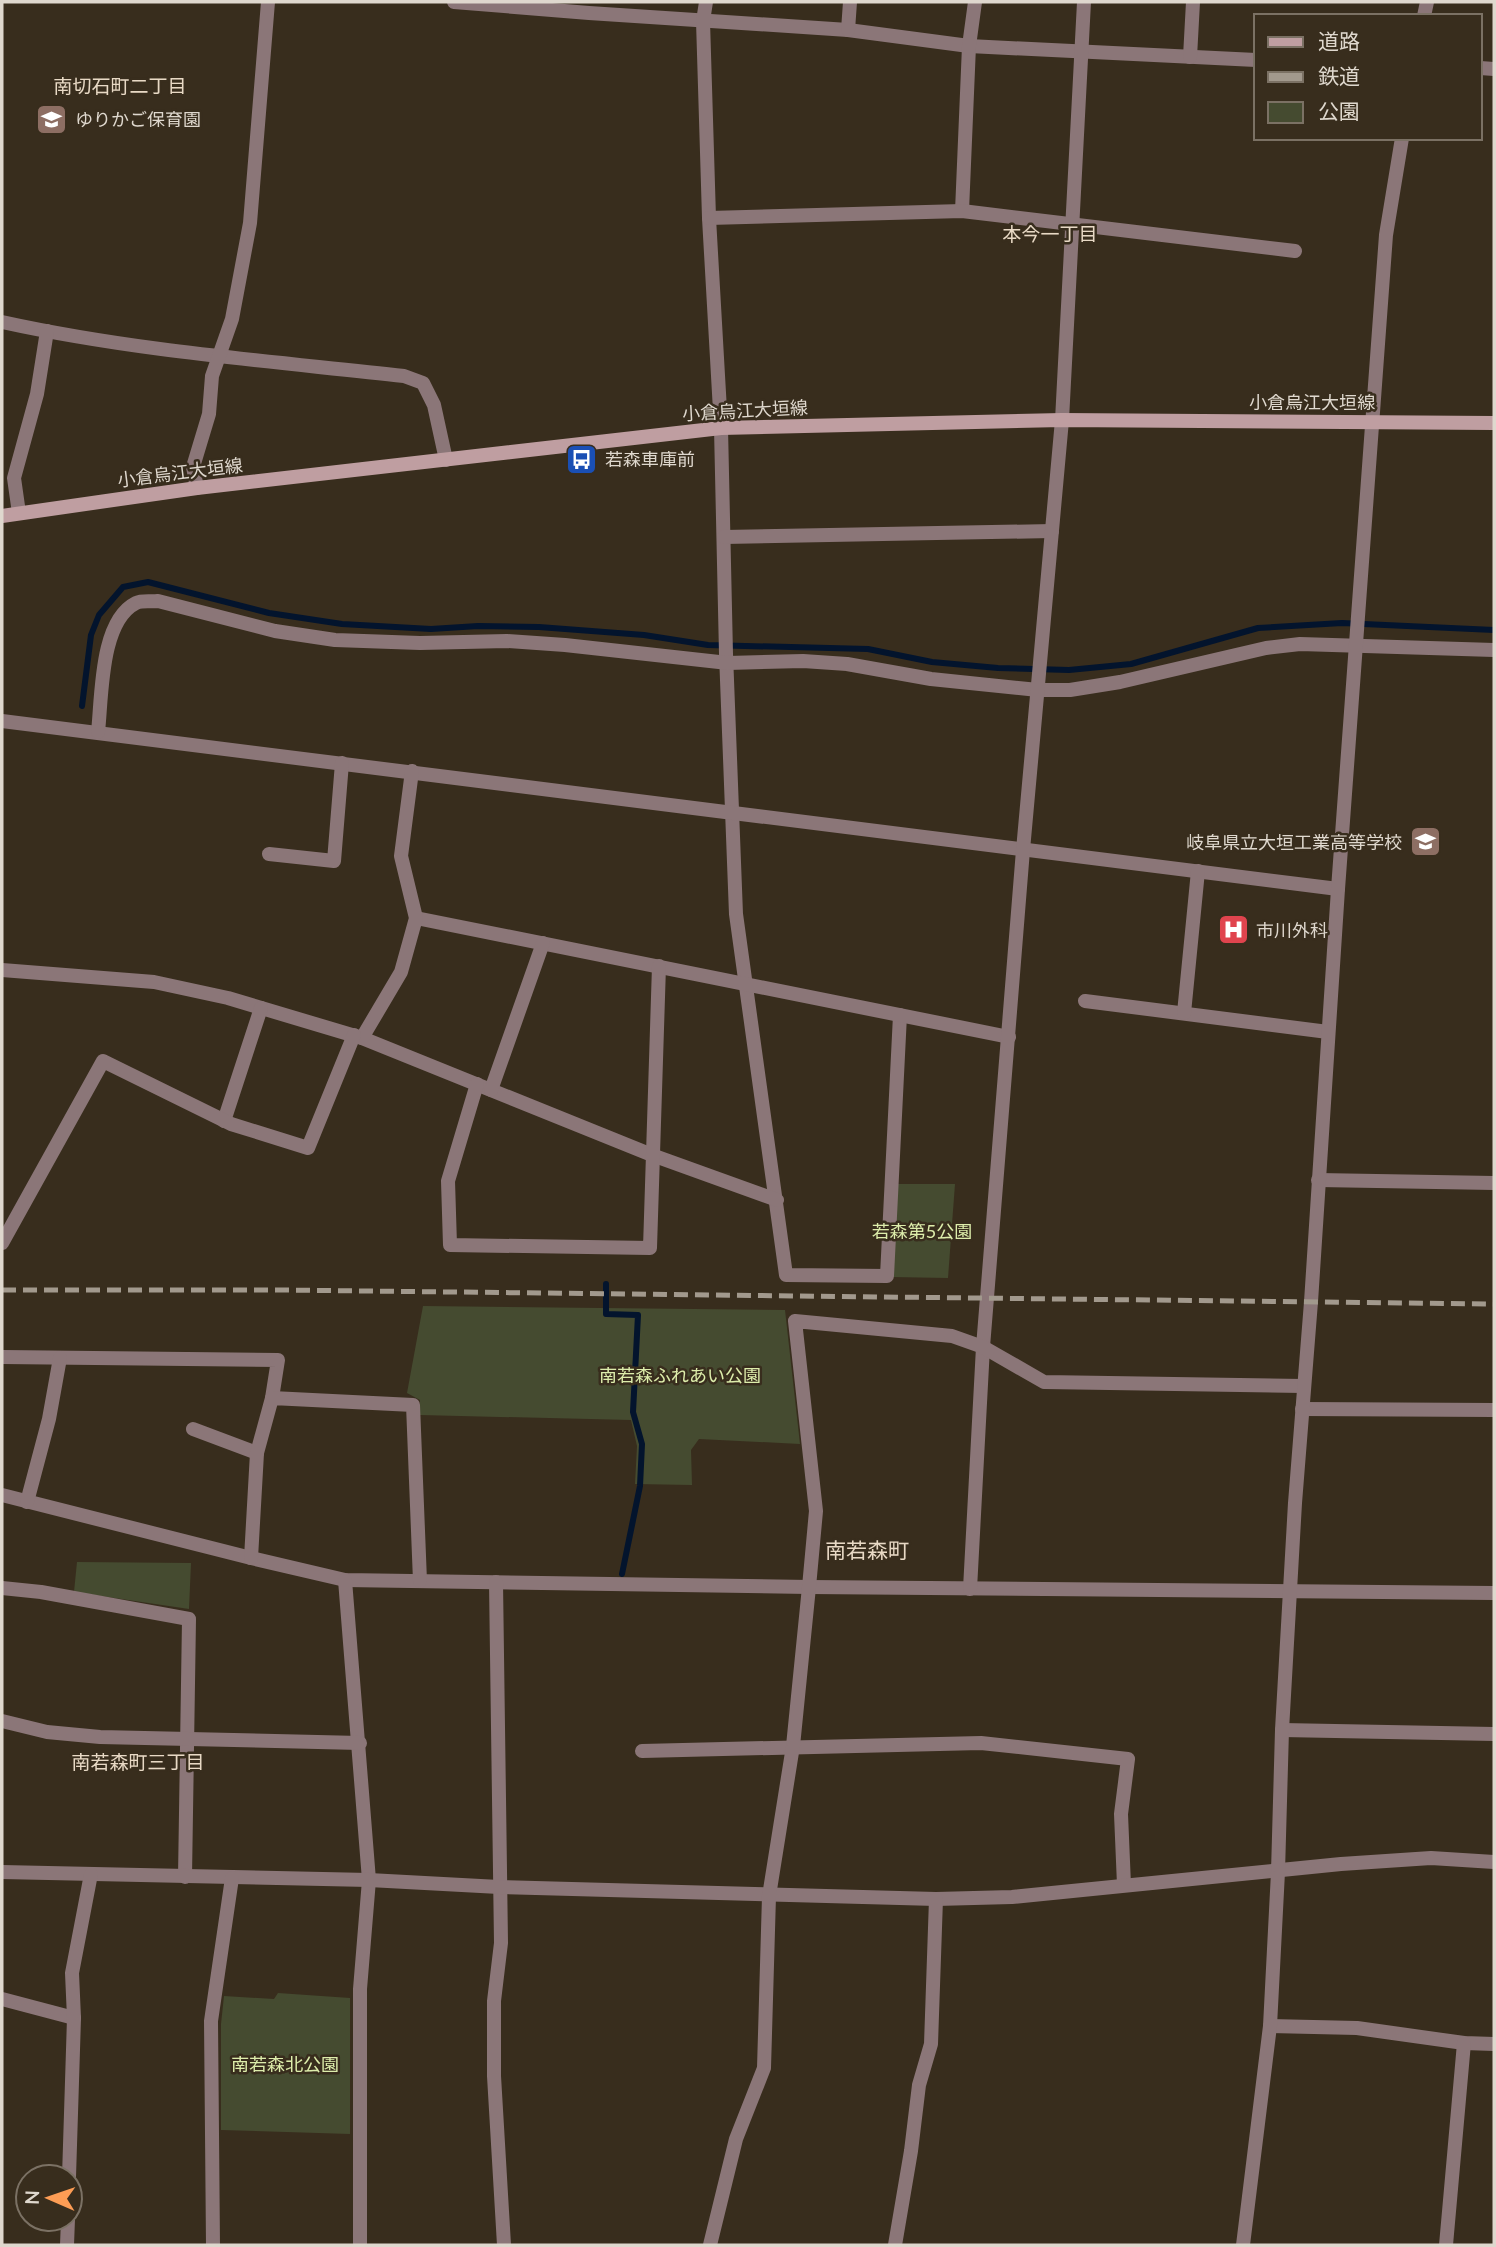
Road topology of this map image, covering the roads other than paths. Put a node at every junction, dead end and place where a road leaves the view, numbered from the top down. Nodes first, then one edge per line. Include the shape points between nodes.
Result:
1 (268, 2) edge
2 (454, 2) edge
3 (706, 2) edge
4 (850, 2) edge
5 (975, 2) edge
6 (1084, 2) edge
7 (1193, 2) edge
8 (589, 8) edge
9 (703, 21) junction
10 (848, 30) junction
11 (970, 46) junction
12 (1081, 50) junction
13 (1190, 57) junction
14 (1254, 60) edge
15 (1402, 140) edge
16 (962, 211) junction
17 (709, 218) junction
18 (1071, 224) junction
19 (1295, 251) dead end
20 (2, 321) edge
21 (47, 331) junction
22 (220, 355) junction
23 (1062, 420) junction
24 (1372, 422) junction
25 (1494, 423) edge
26 (721, 428) junction
27 (446, 460) junction
28 (197, 488) junction
29 (19, 513) junction
30 (2, 516) edge
31 (1052, 531) junction
32 (724, 537) junction
33 (1357, 642) junction
34 (1494, 650) edge
35 (727, 659) junction
36 (1038, 686) junction
37 (2, 721) edge
38 (98, 732) junction
39 (342, 763) junction
40 (412, 771) junction
41 (732, 814) junction
42 (1023, 850) junction
43 (268, 854) dead end
44 (1198, 871) junction
45 (1338, 889) junction
46 (415, 918) junction
47 (544, 943) junction
48 (659, 966) junction
49 (2, 970) edge
50 (747, 985) junction
51 (1085, 1000) dead end
52 (261, 1008) junction
53 (1184, 1013) junction
54 (900, 1015) junction
55 (1328, 1032) junction
56 (358, 1036) junction
57 (1009, 1037) junction
58 (484, 1087) junction
59 (224, 1121) junction
60 (652, 1155) junction
61 (1318, 1180) junction
62 (1494, 1183) edge
63 (777, 1200) junction
64 (2, 1243) edge
65 (983, 1347) junction
66 (2, 1357) edge
67 (60, 1358) junction
68 (1303, 1386) junction
69 (272, 1398) junction
70 (1302, 1409) junction
71 (1494, 1410) edge
72 (193, 1429) dead end
73 (257, 1453) junction
74 (2, 1495) edge
75 (27, 1502) junction
76 (251, 1558) junction
77 (345, 1580) junction
78 (420, 1581) junction
79 (496, 1582) junction
80 (810, 1587) junction
81 (2, 1588) edge
82 (970, 1589) junction
83 (1291, 1592) junction
84 (1494, 1593) edge
85 (2, 1721) edge
86 (1282, 1730) junction
87 (1494, 1734) edge
88 (186, 1739) junction
89 (360, 1743) junction
90 (793, 1746) junction
91 (642, 1751) dead end
92 (1494, 1862) edge
93 (2, 1872) edge
94 (1278, 1872) junction
95 (91, 1874) junction
96 (185, 1877) junction
97 (232, 1878) junction
98 (369, 1880) junction
99 (1124, 1885) junction
100 (499, 1886) junction
101 (769, 1896) junction
102 (936, 1899) junction
103 (2, 2000) edge
104 (74, 2018) junction
105 (1270, 2026) junction
106 (1464, 2043) junction
107 (1494, 2044) edge
108 (69, 2163) edge
109 (213, 2245) edge
110 (360, 2245) edge
111 (504, 2245) edge
112 (710, 2245) edge
113 (895, 2245) edge
114 (1243, 2245) edge
115 (1446, 2245) edge

1 - 22 street via 250,223 232,319
2 - 8 street
3 - 9 street
4 - 10 street
5 - 11 street
6 - 12 street
7 - 13 street
8 - 9 street
9 - 10 street
9 - 17 street
10 - 11 street
11 - 12 street
11 - 16 street
12 - 13 street
12 - 18 street
13 - 14 street
15 - 24 street via 1386,236
16 - 17 street
16 - 18 street
17 - 26 street
18 - 19 street
18 - 23 street
20 - 21 street
21 - 22 street
21 - 29 street via 37,394 14,478
22 - 27 street via 404,376 423,383 434,405
22 - 28 street via 193,467
23 - 24 main road, 小倉烏江大垣線
23 - 26 main road, 小倉烏江大垣線
23 - 31 street
24 - 25 main road, 小倉烏江大垣線
24 - 33 street
26 - 27 main road, 小倉烏江大垣線
26 - 32 street
27 - 28 main road, 小倉烏江大垣線
28 - 29 main road, 小倉烏江大垣線
29 - 30 main road, 小倉烏江大垣線
31 - 32 street
31 - 36 street
32 - 35 street
33 - 34 street
33 - 36 street via 1277,647 1070,690
33 - 45 street
35 - 36 street via 847,664 931,680
35 - 38 street via 507,641 335,640 275,631 158,601 138,602 121,615 111,636
35 - 41 street
36 - 42 street
37 - 38 street
38 - 39 street
39 - 40 street
39 - 43 street via 334,861
40 - 41 street
40 - 46 street via 401,856
41 - 42 street
41 - 50 street via 736,914
42 - 44 street
42 - 57 street
44 - 45 street
44 - 53 street
45 - 55 street
46 - 47 street
46 - 56 street via 401,972
47 - 48 street
47 - 58 street
48 - 50 street
48 - 60 street
49 - 52 street via 154,982
50 - 54 street
50 - 63 street
51 - 53 street
52 - 56 street
52 - 59 street
53 - 55 street
54 - 57 street
54 - 63 street via 887,1276 786,1275
55 - 61 street
56 - 58 street
56 - 59 street via 308,1148
57 - 65 street
58 - 60 street
58 - 60 street via 448,1181 450,1245 650,1248
59 - 64 street via 103,1061
60 - 63 street
61 - 62 street
61 - 68 street
65 - 68 street via 1044,1382
65 - 80 street via 952,1336 795,1321 816,1511
65 - 82 street
66 - 67 street
67 - 69 street via 278,1360
67 - 75 street
68 - 70 street
69 - 73 street
69 - 78 street via 413,1405
70 - 71 street
70 - 83 street
72 - 73 street
73 - 76 street
74 - 75 street
75 - 76 street
76 - 77 street
77 - 78 street
77 - 89 street
78 - 79 street
79 - 80 street
79 - 100 street
80 - 82 street
80 - 90 street
81 - 88 street via 189,1619
82 - 83 street
83 - 84 street
83 - 86 street
85 - 88 street via 47,1732
86 - 87 street
86 - 94 street
88 - 89 street
88 - 96 street
89 - 98 street
90 - 91 street
90 - 99 street via 981,1743 1128,1759 1121,1814
90 - 101 street
92 - 94 street via 1431,1858
93 - 95 street
94 - 99 street
94 - 105 street
95 - 96 street
95 - 104 street via 72,1973
96 - 97 street
97 - 98 street
97 - 109 street via 211,2021
98 - 100 street
98 - 110 street via 360,1989
99 - 102 street
100 - 101 street
100 - 111 street via 494,2076
101 - 102 street
101 - 112 street via 764,2068 736,2139
102 - 113 street via 931,2044 919,2084
103 - 104 street
104 - 108 street
105 - 106 street via 1357,2028
105 - 114 street
106 - 107 street
106 - 115 street

